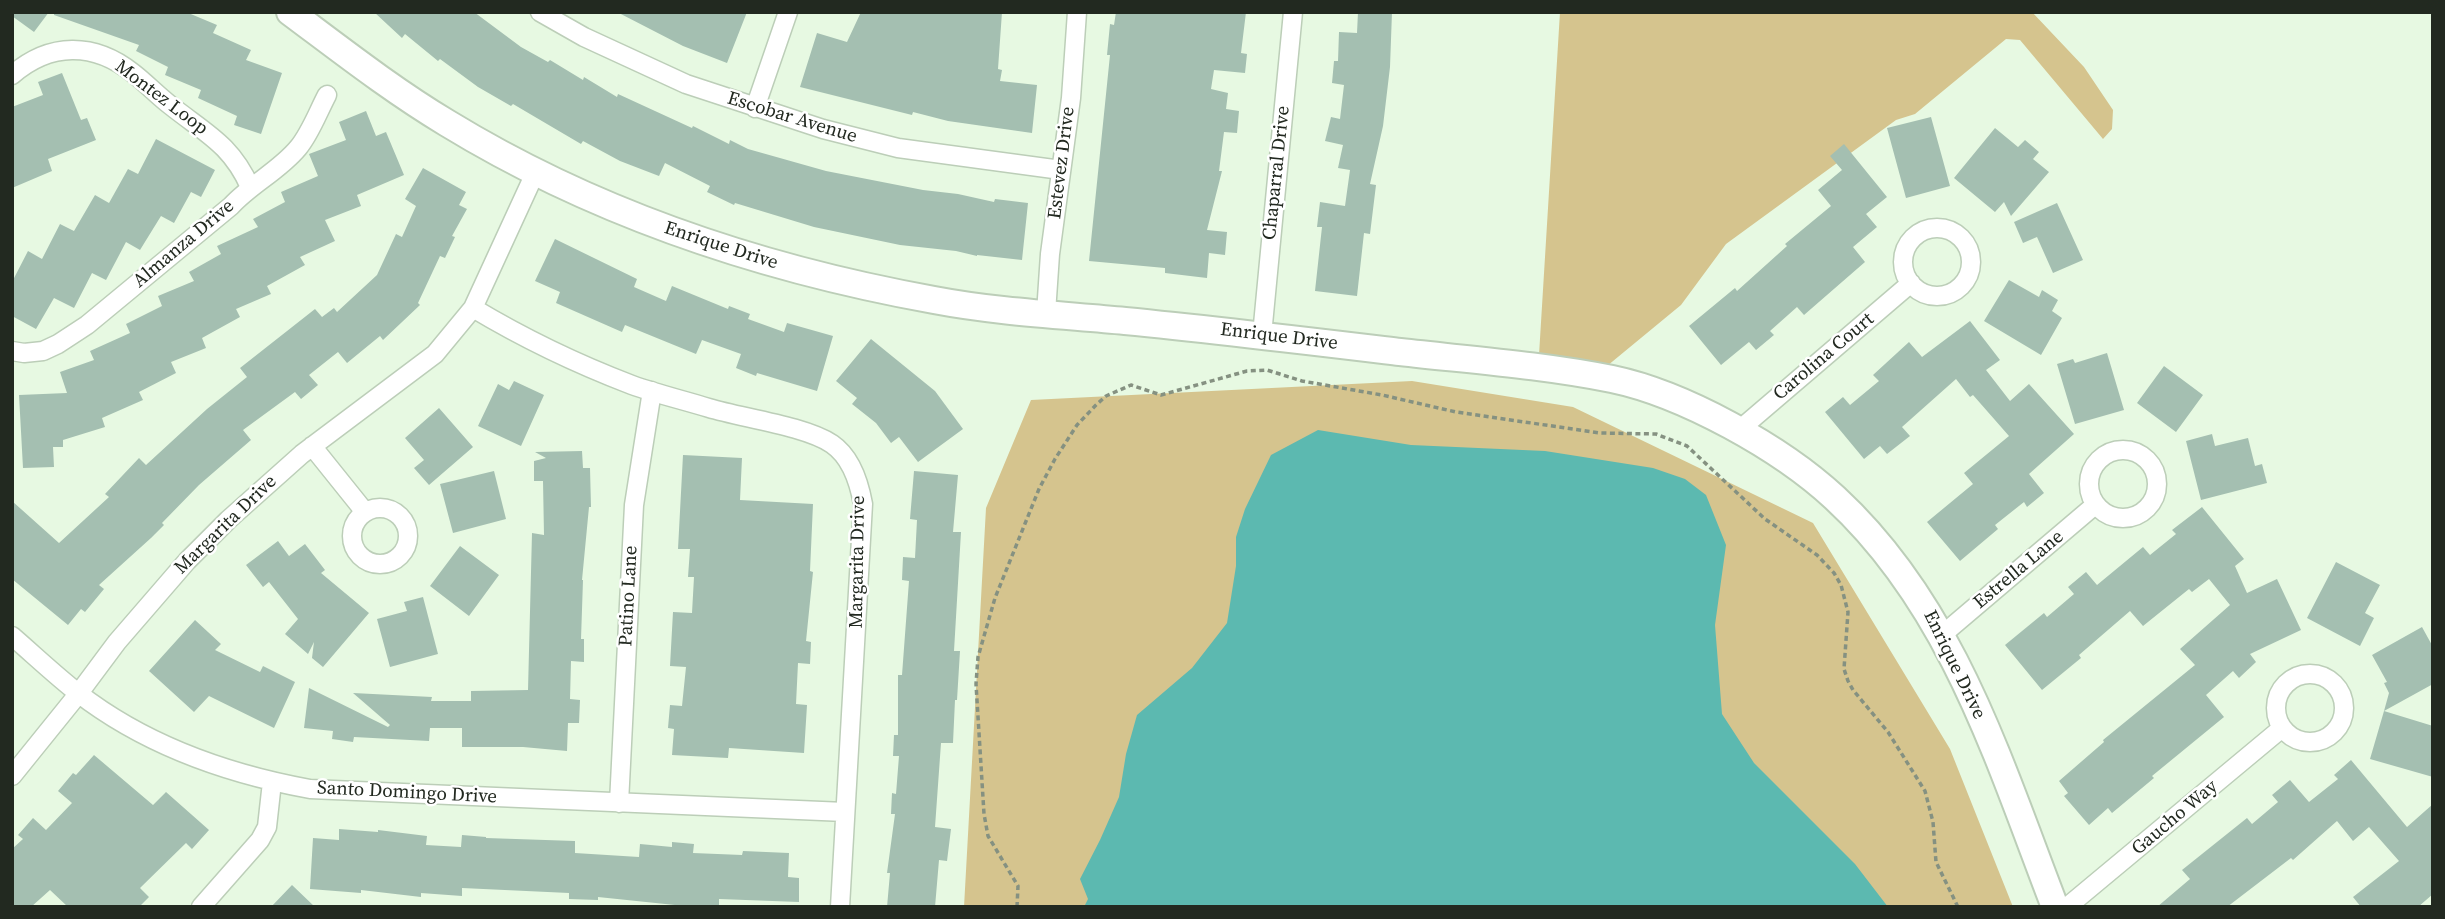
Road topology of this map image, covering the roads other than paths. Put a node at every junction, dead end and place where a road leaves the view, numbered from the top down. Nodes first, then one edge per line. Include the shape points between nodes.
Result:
1 (290, 12) edge
2 (540, 12) edge
3 (788, 12) edge
4 (1077, 12) edge
5 (1293, 12) edge
6 (12, 75) edge
7 (327, 95) dead end
8 (755, 108) junction
9 (1061, 170) junction
10 (536, 172) junction
11 (250, 187) junction
12 (1911, 283) dead end
13 (473, 308) junction
14 (1046, 313) junction
15 (1262, 334) junction
16 (12, 351) edge
17 (652, 391) junction
18 (1738, 430) junction
19 (312, 446) junction
20 (2095, 505) dead end
21 (365, 512) dead end
22 (1942, 635) junction
23 (12, 636) edge
24 (79, 694) junction
25 (2282, 729) dead end
26 (12, 776) edge
27 (272, 782) junction
28 (619, 803) junction
29 (845, 812) junction
30 (201, 907) edge
31 (841, 907) edge
32 (2055, 907) edge
33 (2067, 907) edge

1 - 10 street, Enrique Drive via 447,123
2 - 8 street, Escobar Avenue via 640,65
3 - 8 street
4 - 9 street, Estevez Drive
5 - 15 street, Chaparral Drive
6 - 11 street, Montez Loop via 34,58 58,50 108,57 227,148
7 - 11 street, Almanza Drive via 299,147
8 - 9 street, Escobar Avenue via 898,148
9 - 14 street, Estevez Drive
10 - 13 street, Margarita Drive
10 - 14 street, Enrique Drive via 627,214 771,263 939,301
11 - 16 street, Almanza Drive via 87,325 43,351
12 - 18 street, Carolina Court
13 - 17 street, Margarita Drive via 511,331
13 - 19 street, Margarita Drive via 435,354
14 - 15 street, Enrique Drive
15 - 18 street, Enrique Drive via 1617,380 1659,393
17 - 28 street, Patino Lane via 634,505
17 - 29 street, Margarita Drive via 815,435 834,445 859,482 863,504
18 - 22 street, Enrique Drive via 1800,469 1868,530
19 - 21 street
19 - 24 street, Margarita Drive via 187,561
20 - 22 street, Estrella Lane
22 - 32 street, Enrique Drive
23 - 24 street, Santo Domingo Drive
24 - 26 street, Margarita Drive
24 - 27 street, Santo Domingo Drive via 166,745 219,768
25 - 33 street, Gaucho Way
27 - 28 street, Santo Domingo Drive via 310,789
27 - 30 street via 267,827 260,840
28 - 29 street, Santo Domingo Drive
29 - 31 street, Margarita Drive

